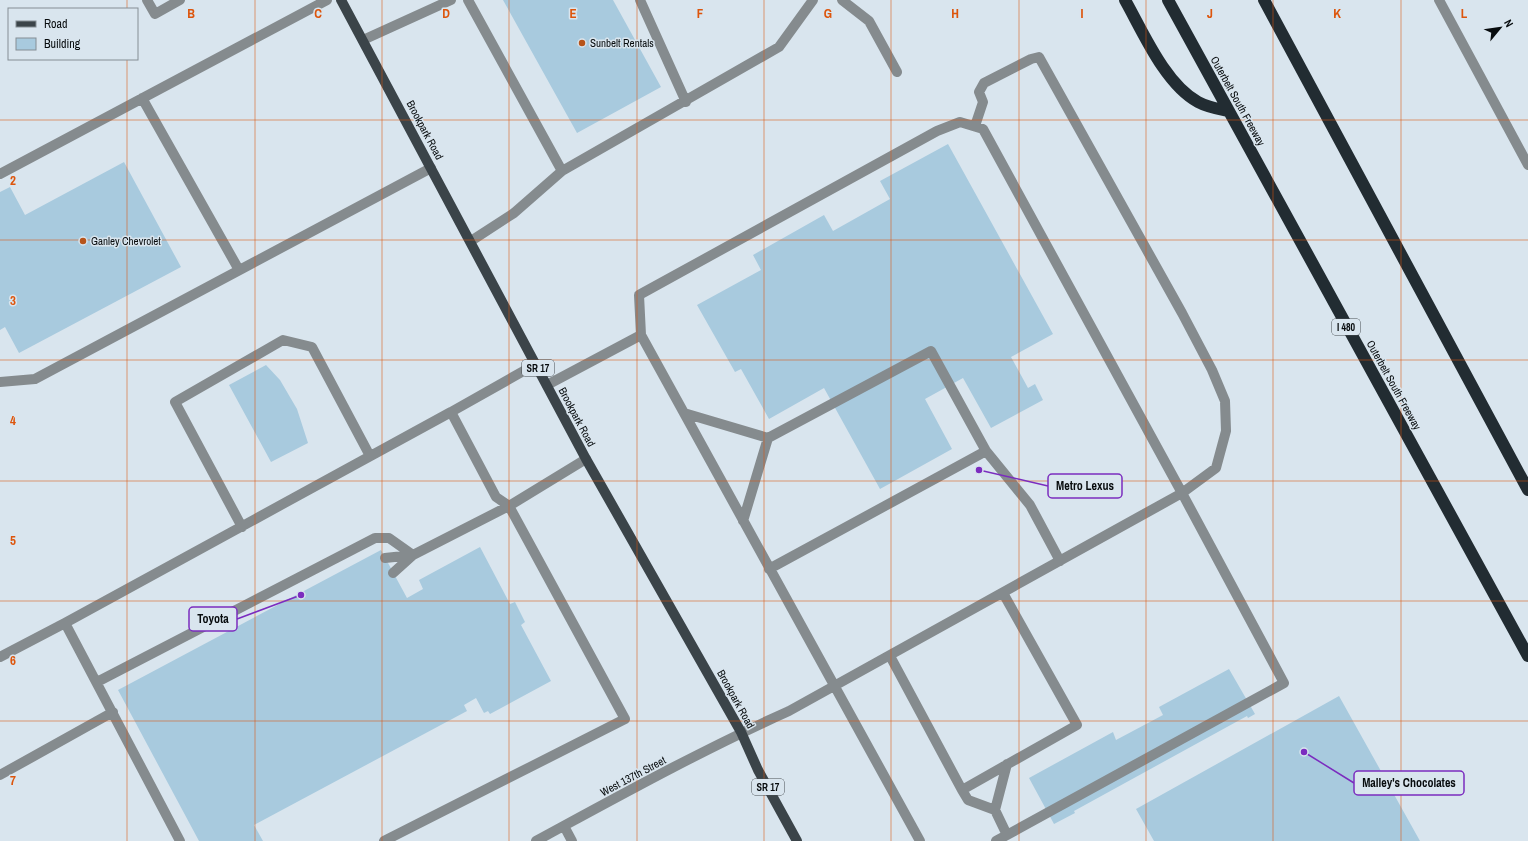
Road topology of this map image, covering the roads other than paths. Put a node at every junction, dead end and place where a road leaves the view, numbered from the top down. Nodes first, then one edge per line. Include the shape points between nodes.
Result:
1 (147, 0) edge
2 (180, 0) edge
3 (327, 0) edge
4 (341, 0) edge
5 (452, 0) edge
6 (468, 0) edge
7 (640, 0) edge
8 (813, 0) edge
9 (842, 0) edge
10 (1125, 0) edge
11 (1168, 0) edge
12 (1264, 0) edge
13 (1440, 0) edge
14 (164, 4) edge
15 (430, 4) edge
16 (363, 40) junction
17 (897, 72) dead end
18 (142, 98) junction
19 (686, 102) junction
20 (1228, 111) junction
21 (975, 126) junction
22 (1528, 165) edge
23 (431, 168) junction
24 (562, 171) junction
25 (0, 174) edge
26 (470, 241) junction
27 (239, 270) junction
28 (641, 335) junction
29 (536, 364) junction
30 (0, 382) edge
31 (547, 385) junction
32 (451, 412) junction
33 (684, 413) junction
34 (1492, 424) junction
35 (768, 438) junction
36 (986, 451) junction
37 (370, 456) junction
38 (586, 459) junction
39 (1528, 478) edge
40 (1528, 490) edge
41 (1182, 493) junction
42 (509, 506) junction
43 (743, 521) junction
44 (242, 527) junction
45 (413, 555) junction
46 (385, 558) dead end
47 (1060, 561) junction
48 (769, 569) junction
49 (393, 573) dead end
50 (1003, 593) junction
51 (66, 623) junction
52 (890, 656) junction
53 (1528, 656) edge
54 (0, 657) edge
55 (97, 682) junction
56 (834, 686) junction
57 (113, 712) junction
58 (741, 732) junction
59 (1007, 764) junction
60 (0, 775) edge
61 (962, 790) junction
62 (995, 810) junction
63 (564, 826) junction
64 (1007, 835) junction
65 (394, 839) edge
66 (180, 841) edge
67 (384, 841) edge
68 (536, 841) edge
69 (572, 841) edge
70 (797, 841) edge
71 (920, 841) edge
72 (996, 841) edge

1 - 14 street via 155,14
2 - 14 street
3 - 18 street
4 - 16 main road, Brookpark Road / SR 17
5 - 15 street
6 - 24 street
7 - 19 street
8 - 19 street via 779,48
9 - 17 street via 870,21
10 - 20 highway via 1167,75 1182,92 1198,103
11 - 20 highway, Outerbelt South Freeway / I 480
12 - 34 highway
13 - 22 street
15 - 16 street
16 - 23 main road, Brookpark Road / SR 17
18 - 25 street
18 - 27 street
19 - 24 street
20 - 53 highway, Outerbelt South Freeway / I 480
21 - 28 street via 960,122 937,131 639,295
21 - 41 street via 983,128
21 - 41 street, West 137th Street via 983,102 978,92 984,83 1039,57 1182,313 1225,401 1226,431 1216,468
23 - 26 main road, Brookpark Road / SR 17
23 - 27 street
24 - 26 street via 514,213
26 - 29 main road, Brookpark Road / SR 17
27 - 30 street via 35,379
28 - 31 street
28 - 33 street
29 - 31 main road, Brookpark Road / SR 17
29 - 32 street
31 - 38 main road, Brookpark Road / SR 17
32 - 37 street
32 - 42 street via 496,497
33 - 35 street
33 - 43 street
34 - 39 highway
34 - 40 highway
35 - 36 street via 931,351
35 - 43 street
36 - 47 street via 1030,505
36 - 48 street
37 - 44 street
37 - 44 street via 312,348 283,340 175,402
38 - 42 street
38 - 58 main road, Brookpark Road / SR 17
41 - 47 street, West 137th Street
41 - 64 street via 1284,683
42 - 45 street
42 - 65 street via 625,720
43 - 48 street
44 - 51 street
45 - 46 street
45 - 49 street
45 - 55 street via 389,538 375,538
47 - 50 street, West 137th Street
48 - 56 street
50 - 52 street, West 137th Street
50 - 59 street via 1077,725
51 - 54 street
51 - 55 street
52 - 56 street, West 137th Street
52 - 61 street
55 - 57 street
56 - 58 street, West 137th Street via 789,711
56 - 71 street
57 - 60 street
57 - 66 street
58 - 63 street, West 137th Street
58 - 70 main road, Brookpark Road / SR 17 via 758,770
59 - 61 street
59 - 62 street
61 - 62 street via 968,800
62 - 64 street
63 - 68 street, West 137th Street
63 - 69 street
64 - 72 street
65 - 67 street

